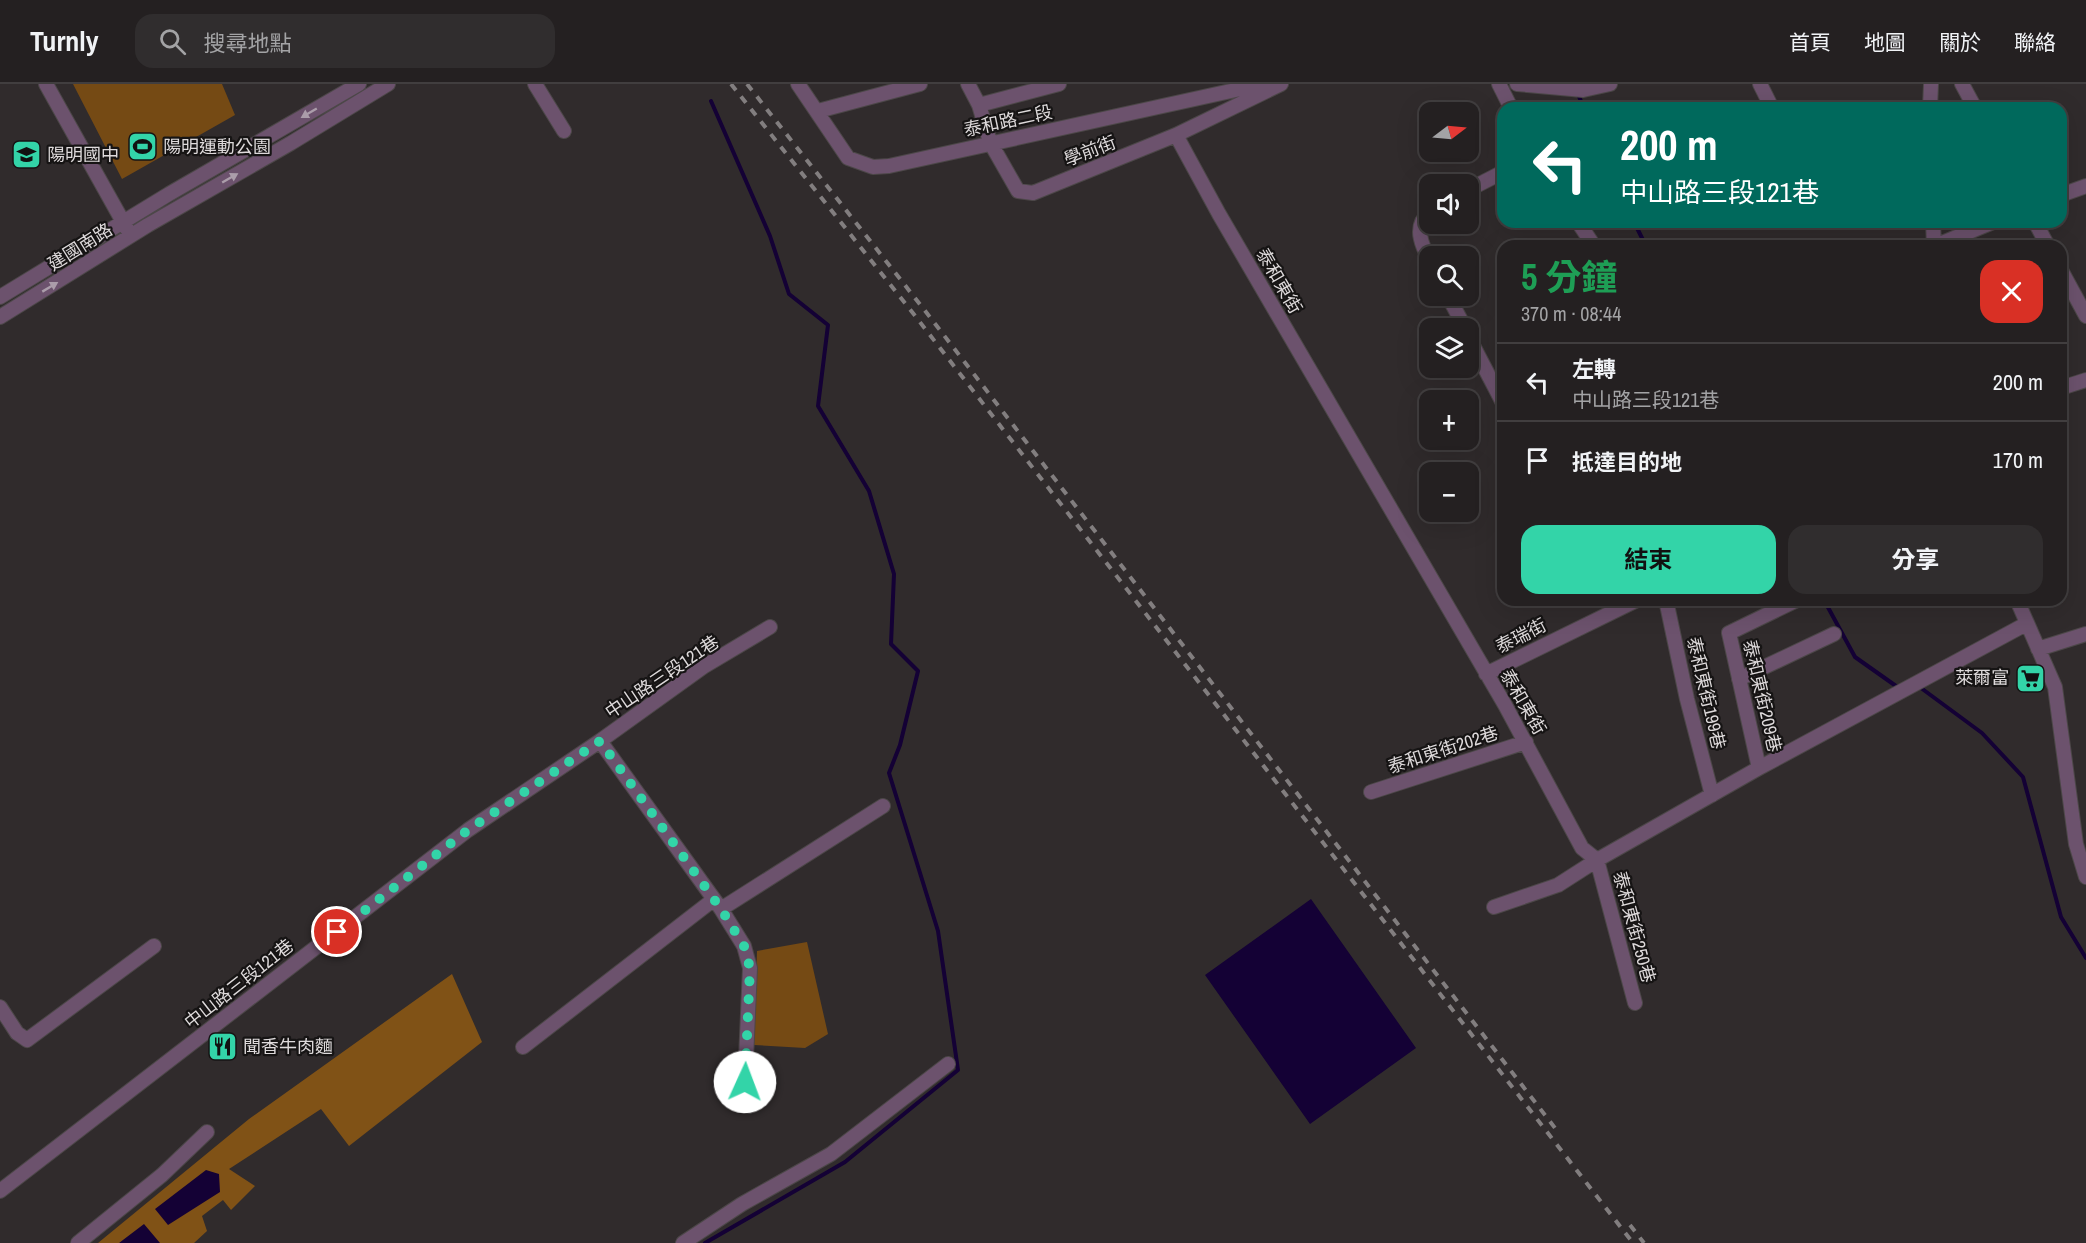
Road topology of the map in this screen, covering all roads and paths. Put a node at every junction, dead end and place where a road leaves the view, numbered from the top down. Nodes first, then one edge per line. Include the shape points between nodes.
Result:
1 (45, 84) edge
2 (359, 84) edge
3 (388, 84) edge
4 (535, 84) edge
5 (798, 84) edge
6 (920, 84) edge
7 (968, 84) edge
8 (1059, 84) edge
9 (1263, 84) edge
10 (1281, 84) edge
11 (1499, 84) edge
12 (1517, 84) edge
13 (1610, 84) edge
14 (1760, 84) edge
15 (1931, 84) edge
16 (1962, 84) edge
17 (1508, 102) edge
18 (1769, 102) edge
19 (1930, 102) edge
20 (1972, 102) edge
21 (979, 105) junction
22 (818, 111) junction
23 (564, 131) dead end
24 (1176, 135) junction
25 (990, 142) junction
26 (1497, 175) edge
27 (1479, 184) edge
28 (2086, 186) edge
29 (2067, 193) edge
30 (124, 222) junction
31 (1978, 228) edge
32 (131, 236) junction
33 (1950, 240) edge
34 (2067, 281) edge
35 (0, 297) edge
36 (2086, 316) edge
37 (0, 317) edge
38 (1479, 357) edge
39 (2086, 380) edge
40 (2067, 386) edge
41 (1497, 392) edge
42 (1608, 606) edge
43 (1667, 606) edge
44 (1785, 606) edge
45 (2019, 606) edge
46 (2026, 624) junction
47 (770, 627) dead end
48 (1834, 634) dead end
49 (2086, 634) edge
50 (2038, 649) junction
51 (1486, 674) junction
52 (1739, 679) junction
53 (600, 741) junction
54 (1526, 742) junction
55 (1759, 768) junction
56 (1371, 792) dead end
57 (1712, 795) junction
58 (884, 806) dead end
59 (1597, 860) junction
60 (2086, 877) edge
61 (717, 905) junction
62 (1494, 906) dead end
63 (154, 946) dead end
64 (1635, 1003) dead end
65 (0, 1007) edge
66 (523, 1047) dead end
67 (948, 1064) dead end
68 (745, 1082) dead end
69 (207, 1132) dead end
70 (0, 1191) edge
71 (78, 1243) edge
72 (683, 1243) edge

1 - 30 street
2 -> 30 street, 建國南路
32 -> 3 street, 建國南路
4 - 23 street
5 - 22 street, 泰和路二段
6 - 22 street
7 - 21 street, 學前街
8 - 21 street
9 - 25 street, 泰和路二段
10 - 24 street, 學前街
11 - 17 street
12 - 13 street via 1581,90
14 - 18 street
15 - 19 street
16 - 20 street
21 - 25 street, 學前街
22 - 25 street, 泰和路二段 via 848,158 873,167
24 - 25 street, 學前街 via 1033,193 1018,191
24 - 51 street, 泰和東街
26 - 27 street
28 - 29 street
30 - 32 street
30 - 35 street, 建國南路
31 - 33 street
37 -> 32 street, 建國南路
34 - 36 street
38 - 41 street
39 - 40 street
42 - 51 street, 泰瑞街
43 - 57 street, 泰和東街199巷
44 - 52 street, 泰和東街209巷 via 1729,633
45 - 46 street
46 - 50 street
46 - 55 street
47 - 53 street, 中山路三段121巷 via 703,668
48 - 52 street
49 - 50 street
50 - 60 street via 2055,687 2076,844
51 - 54 street, 泰和東街
52 - 55 street, 泰和東街209巷
53 - 61 street
53 - 70 street, 中山路三段121巷 via 468,830
54 - 56 street, 泰和東街202巷
54 - 59 street, 泰和東街 via 1582,848
55 - 57 street
57 - 59 street
58 - 61 street
59 - 62 street via 1558,885
59 - 64 street, 泰和東街250巷
61 - 66 street
61 - 68 street via 744,946 750,968
63 - 65 street via 27,1040 17,1034
67 - 72 street via 831,1154 742,1204
69 - 71 street via 162,1175

